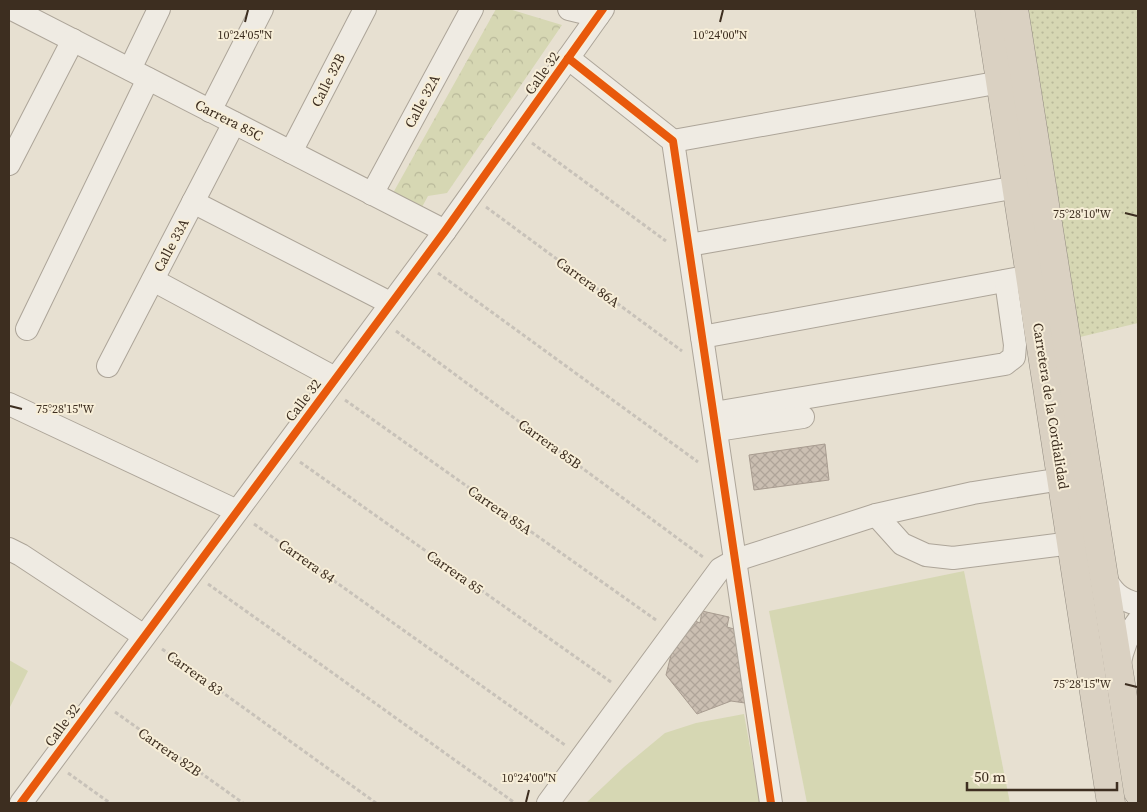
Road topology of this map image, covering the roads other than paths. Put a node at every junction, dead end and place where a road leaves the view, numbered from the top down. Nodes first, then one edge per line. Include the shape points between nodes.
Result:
1 (12, 9) edge
2 (159, 9) edge
3 (262, 9) edge
4 (365, 9) edge
5 (472, 9) edge
6 (569, 9) edge
7 (989, 9) edge
8 (1014, 9) edge
9 (600, 12) edge
10 (52, 18) edge
11 (73, 40) junction
12 (568, 58) junction
13 (139, 74) junction
14 (1001, 82) junction
15 (210, 111) junction
16 (234, 123) junction
17 (673, 141) junction
18 (290, 152) junction
19 (9, 164) edge
20 (1017, 187) junction
21 (372, 194) junction
22 (193, 202) junction
23 (445, 231) junction
24 (690, 252) junction
25 (1018, 279) junction
26 (153, 280) junction
27 (385, 310) junction
28 (27, 329) dead end
29 (702, 336) junction
30 (108, 366) dead end
31 (332, 383) junction
32 (9, 404) edge
33 (803, 417) dead end
34 (716, 421) junction
35 (1062, 479) junction
36 (237, 511) junction
37 (876, 515) junction
38 (1072, 543) junction
39 (9, 549) edge
40 (728, 565) junction
41 (1103, 575) junction
42 (1138, 604) edge
43 (1138, 621) edge
44 (144, 636) junction
45 (1119, 668) junction
46 (1138, 792) edge
47 (21, 803) edge
48 (548, 803) edge
49 (771, 803) edge
50 (1111, 803) edge

1 - 10 street, Carrera 85C
2 - 13 street
3 - 15 street
4 - 18 street, Calle 32B
5 - 21 street, Calle 32A
6 - 9 street
7 - 14 highway, Carretera de la Cordialidad
8 - 41 highway, Carretera de la Cordialidad
9 - 12 street, Calle 32
10 - 11 street, Carrera 85C
11 - 13 street, Carrera 85C
11 - 19 street
12 - 17 street
12 - 23 street, Calle 32
13 - 15 street, Carrera 85C
13 - 28 street
14 - 17 street
14 - 20 highway, Carretera de la Cordialidad
15 - 16 street, Carrera 85C
16 - 18 street, Carrera 85C
16 - 22 street, Calle 33A
17 - 24 street
18 - 21 street, Carrera 85C
20 - 24 street
20 - 25 highway, Carretera de la Cordialidad
21 - 23 street, Carrera 85C
22 - 26 street, Calle 33A
22 - 27 street
23 - 27 street, Calle 32
24 - 29 street
25 - 29 street
25 - 34 street via 1014,357 1005,364
25 - 35 highway, Carretera de la Cordialidad
26 - 30 street, Calle 33A
26 - 31 street
27 - 31 street, Calle 32
29 - 34 street
31 - 36 street, Calle 32
32 - 36 street
33 - 34 street
34 - 40 street
35 - 37 street via 973,493
35 - 38 highway, Carretera de la Cordialidad
36 - 44 street, Calle 32
37 - 38 street via 902,544 926,555 952,558
37 - 40 street
38 - 50 highway, Carretera de la Cordialidad
39 - 44 street
40 - 48 street via 673,632
40 - 49 street
41 - 42 street via 1112,590 1127,601
41 - 45 highway, Carretera de la Cordialidad
43 - 45 street via 1128,636
44 - 47 street, Calle 32
45 - 46 highway, Carretera de la Cordialidad

